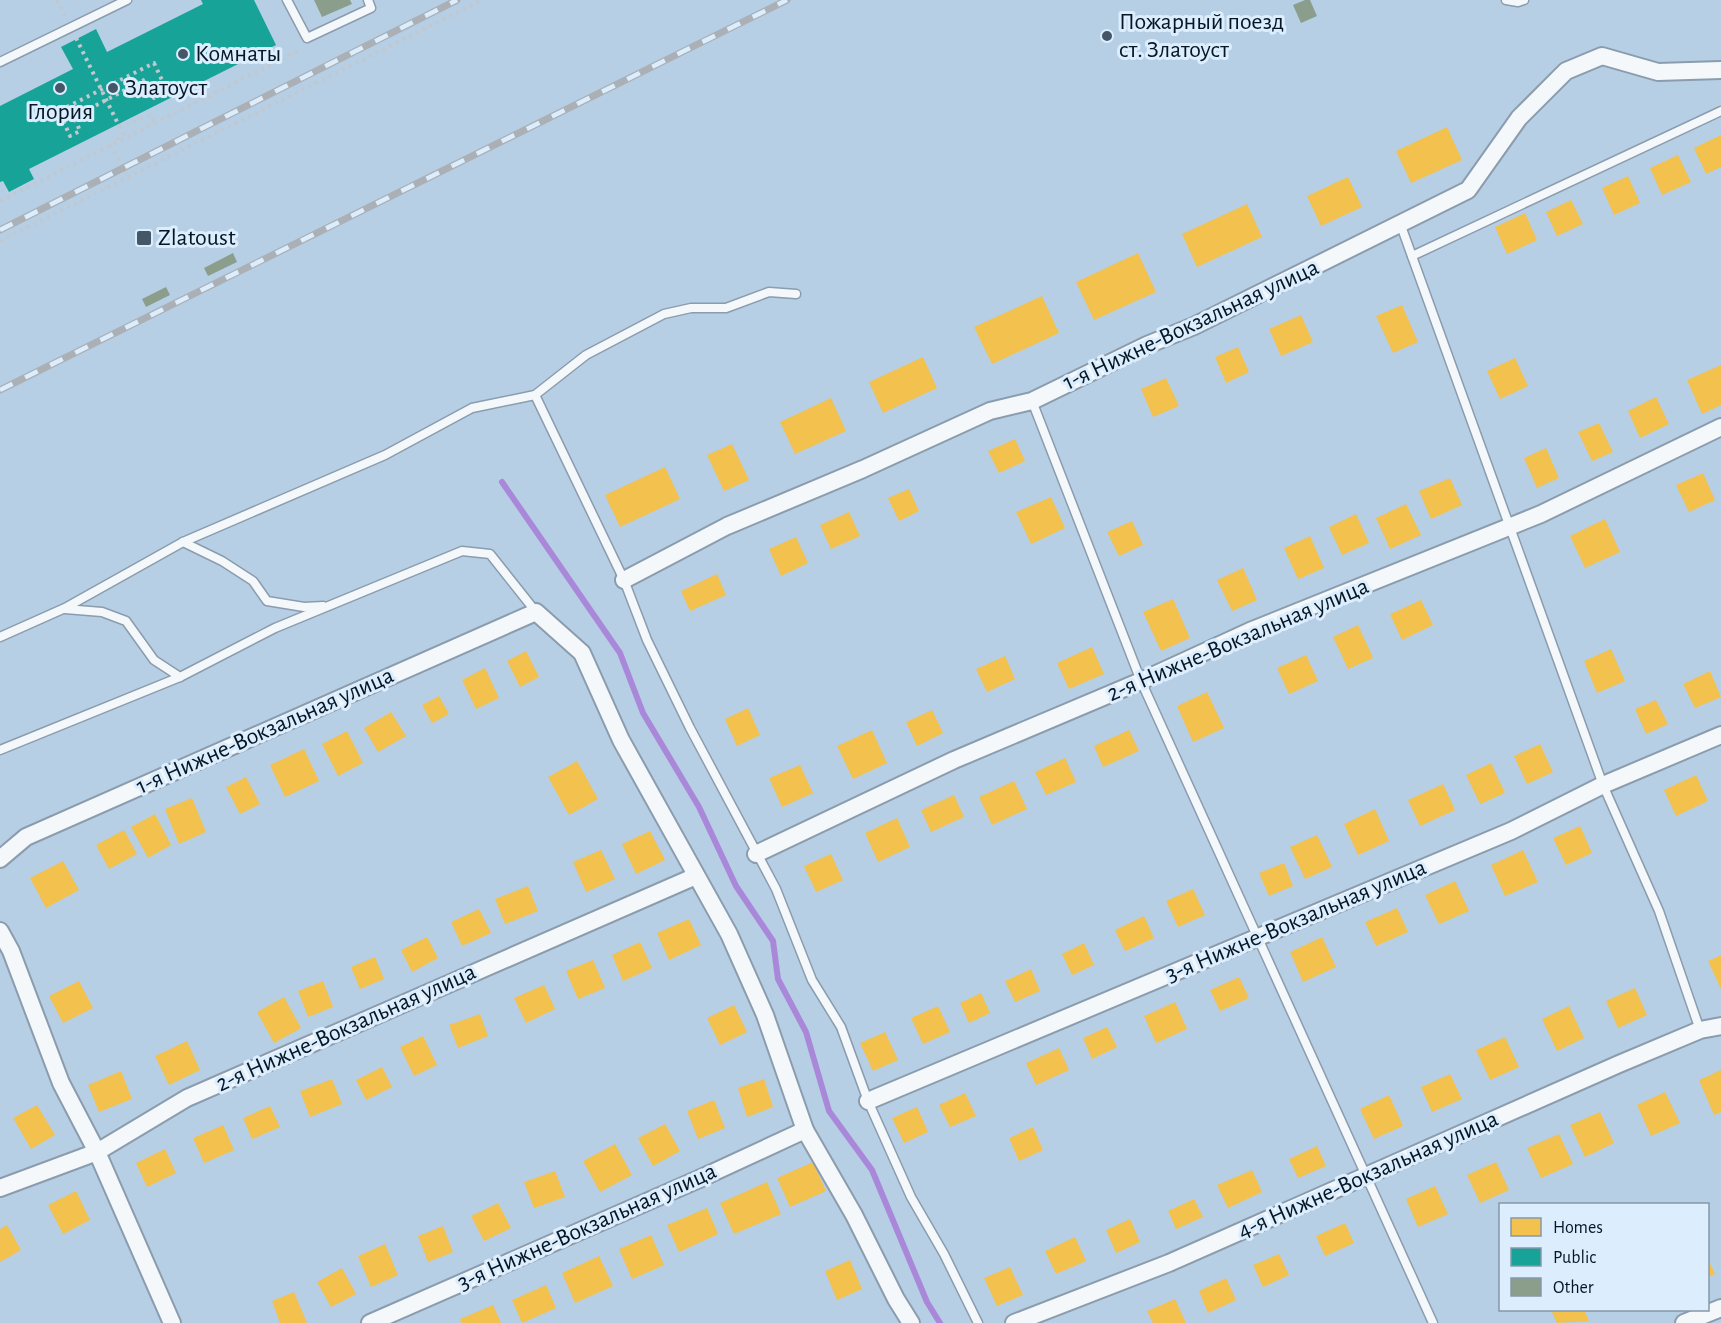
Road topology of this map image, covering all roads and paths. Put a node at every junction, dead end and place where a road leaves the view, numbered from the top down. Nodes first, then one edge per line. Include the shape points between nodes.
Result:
1 (127, 0) edge
2 (287, 0) edge
3 (368, 0) edge
4 (482, 0) edge
5 (1506, 0) edge
6 (1524, 0) edge
7 (81, 45) dead end
8 (309, 45) dead end
9 (0, 62) edge
10 (1721, 70) edge
11 (102, 89) junction
12 (1721, 111) edge
13 (155, 123) junction
14 (119, 127) junction
15 (110, 145) junction
16 (129, 178) junction
17 (1, 199) edge
18 (1400, 223) junction
19 (0, 241) edge
20 (1412, 256) junction
21 (796, 294) dead end
22 (535, 395) junction
23 (1032, 401) junction
24 (1721, 427) edge
25 (1509, 527) junction
26 (183, 542) junction
27 (624, 580) junction
28 (330, 606) junction
29 (65, 609) junction
30 (536, 612) junction
31 (0, 637) edge
32 (180, 677) junction
33 (1141, 681) junction
34 (1721, 735) edge
35 (0, 750) edge
36 (1604, 785) junction
37 (756, 854) junction
38 (0, 859) edge
39 (696, 876) junction
40 (0, 931) edge
41 (1258, 936) junction
42 (1721, 1026) edge
43 (1700, 1030) junction
44 (868, 1101) junction
45 (805, 1130) junction
46 (98, 1152) junction
47 (1364, 1176) junction
48 (0, 1188) edge
49 (1721, 1308) edge
50 (172, 1323) edge
51 (370, 1323) edge
52 (911, 1323) edge
53 (978, 1323) edge
54 (1014, 1323) edge
55 (1433, 1323) edge
56 (1684, 1323) edge

1 - 9 lane
2 - 3 lane via 307,38 371,8
4 - 16 path
5 - 6 lane
7 - 11 path
8 - 13 path
10 - 18 street, 1-я Нижне-Вокзальная улица via 1658,72 1602,56 1566,71 1519,118 1468,189
11 - 11 path via 59,111 70,136 80,131 74,117 146,79 154,98 167,91 154,63
11 - 14 path
12 - 20 lane
13 - 14 path via 151,115
13 - 15 path
14 - 15 path via 123,134
15 - 16 path
15 - 17 path
16 - 19 path
18 - 20 lane
18 - 23 street, 1-я Нижне-Вокзальная улица via 1236,306
20 - 25 lane
21 - 22 lane via 769,292 726,308 691,308 664,314 586,355
22 - 26 lane via 472,408 385,455
22 - 27 lane
23 - 27 street, 1-я Нижне-Вокзальная улица via 990,411 727,526
23 - 33 lane
24 - 25 street, 2-я Нижне-Вокзальная улица
25 - 33 street, 2-я Нижне-Вокзальная улица via 1250,631
25 - 36 lane
26 - 28 lane via 253,581 267,601 304,607
26 - 29 lane
27 - 37 lane via 647,640
28 - 30 lane via 462,551 490,554
28 - 32 lane via 275,628
29 - 31 lane
29 - 32 lane via 102,612 126,621 154,660
30 - 38 street, 1-я Нижне-Вокзальная улица via 26,837
30 - 39 street via 582,653 621,740
32 - 35 lane
33 - 37 street, 2-я Нижне-Вокзальная улица via 954,760
33 - 41 lane
34 - 36 street, 3-я Нижне-Вокзальная улица
36 - 41 street, 3-я Нижне-Вокзальная улица via 1511,831
36 - 43 lane via 1659,911
37 - 44 lane via 776,889 812,980 841,1027
39 - 45 street via 729,934 765,1015
39 - 46 street, 2-я Нижне-Вокзальная улица via 187,1098
40 - 46 street via 61,1083
41 - 44 street, 3-я Нижне-Вокзальная улица
41 - 47 lane
42 - 43 street, 4-я Нижне-Вокзальная улица
43 - 47 street, 4-я Нижне-Вокзальная улица
44 - 53 lane via 911,1197
45 - 51 street, 3-я Нижне-Вокзальная улица
45 - 52 street
46 - 48 street, 2-я Нижне-Вокзальная улица
46 - 50 street
47 - 54 street, 4-я Нижне-Вокзальная улица via 1169,1263
47 - 55 lane
49 - 56 street

